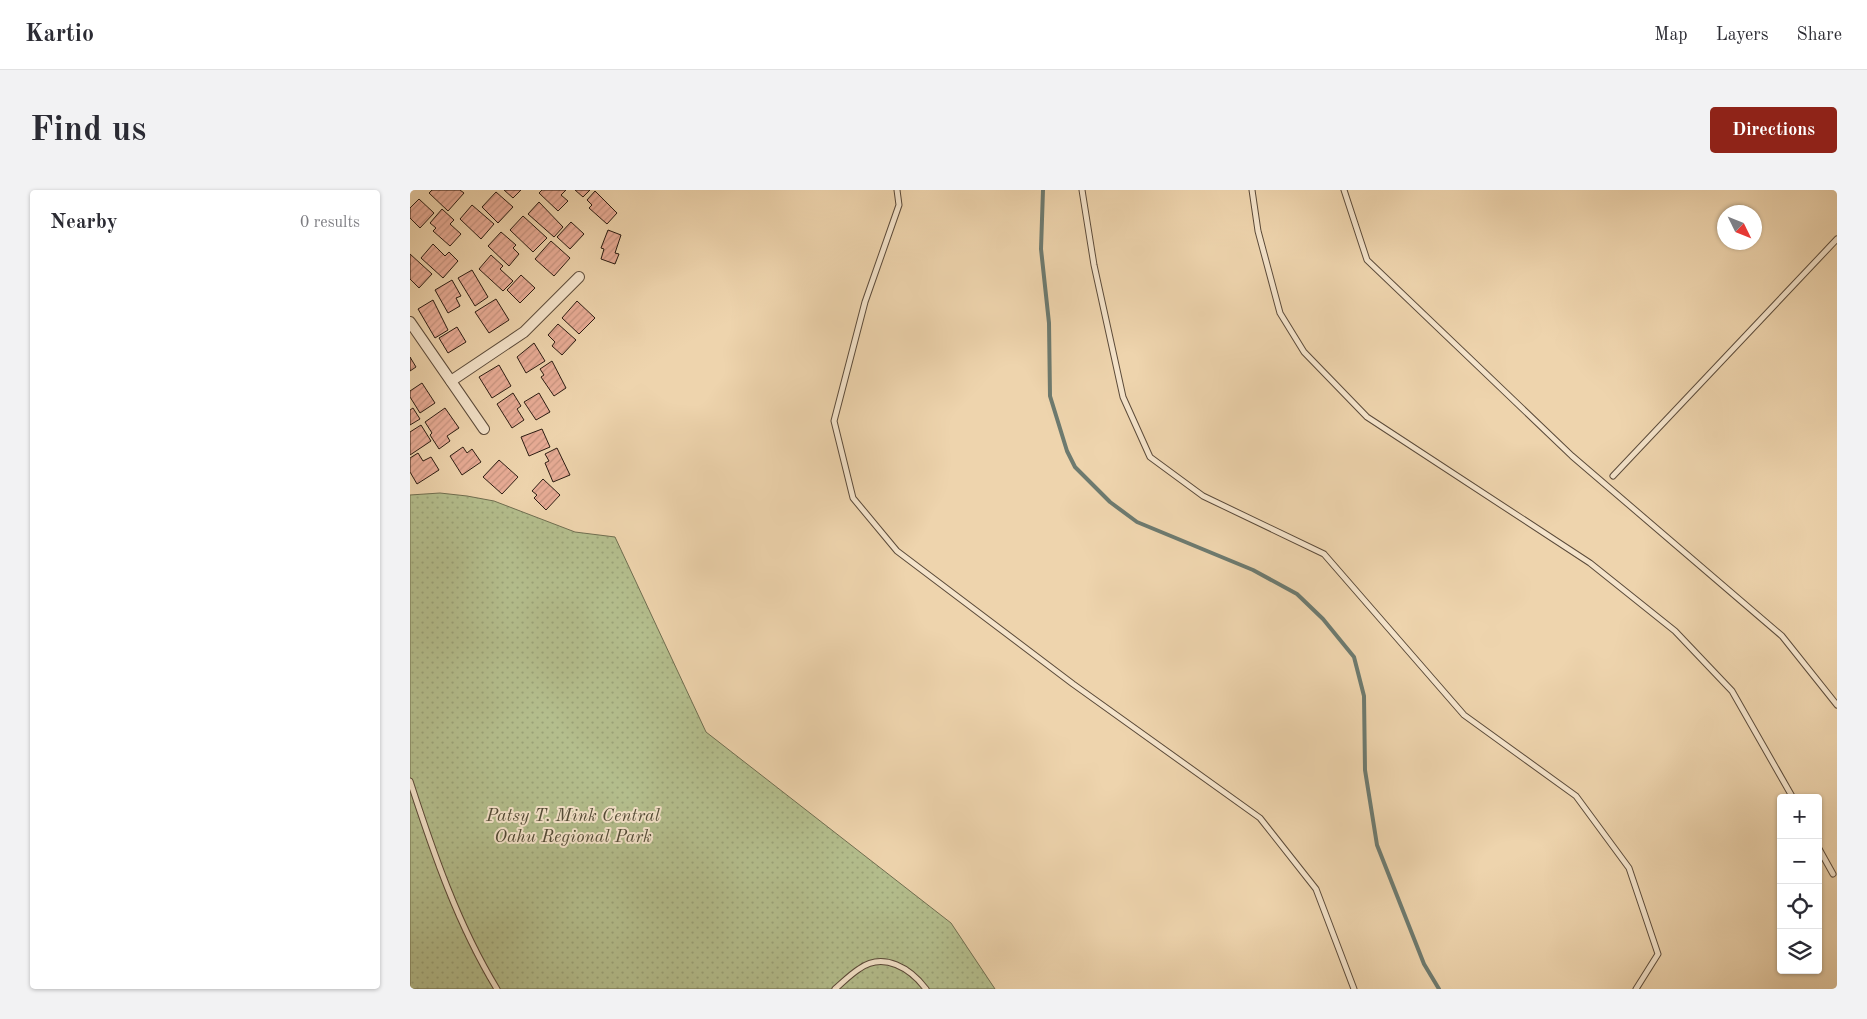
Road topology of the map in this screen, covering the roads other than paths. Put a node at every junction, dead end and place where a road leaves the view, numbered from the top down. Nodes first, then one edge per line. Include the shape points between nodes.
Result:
1 (897, 190) edge
2 (1082, 190) edge
3 (1252, 190) edge
4 (1344, 190) edge
5 (1837, 240) edge
6 (579, 277) dead end
7 (410, 322) edge
8 (451, 381) junction
9 (484, 429) dead end
10 (1613, 476) dead end
11 (1837, 705) edge
12 (410, 781) edge
13 (1791, 794) edge
14 (1822, 854) edge
15 (1833, 874) dead end
16 (497, 989) edge
17 (836, 989) edge
18 (926, 989) edge
19 (1354, 989) edge
20 (1636, 989) edge

1 - 19 lane via 899,205 866,302 834,421 853,498 897,551 1073,684 1260,818 1316,889
2 - 20 lane via 1094,266 1123,397 1150,457 1203,496 1324,554 1464,715 1576,796 1629,868 1658,954
3 - 13 lane via 1258,231 1280,313 1304,352 1367,417 1590,563 1675,631 1732,691
4 - 11 lane via 1367,260 1572,456 1782,636
5 - 10 lane
6 - 8 street via 524,332
7 - 8 street
8 - 9 street
12 - 16 lane via 436,860 482,964
14 - 15 lane
17 - 18 lane via 861,967 882,961 898,964 915,975

